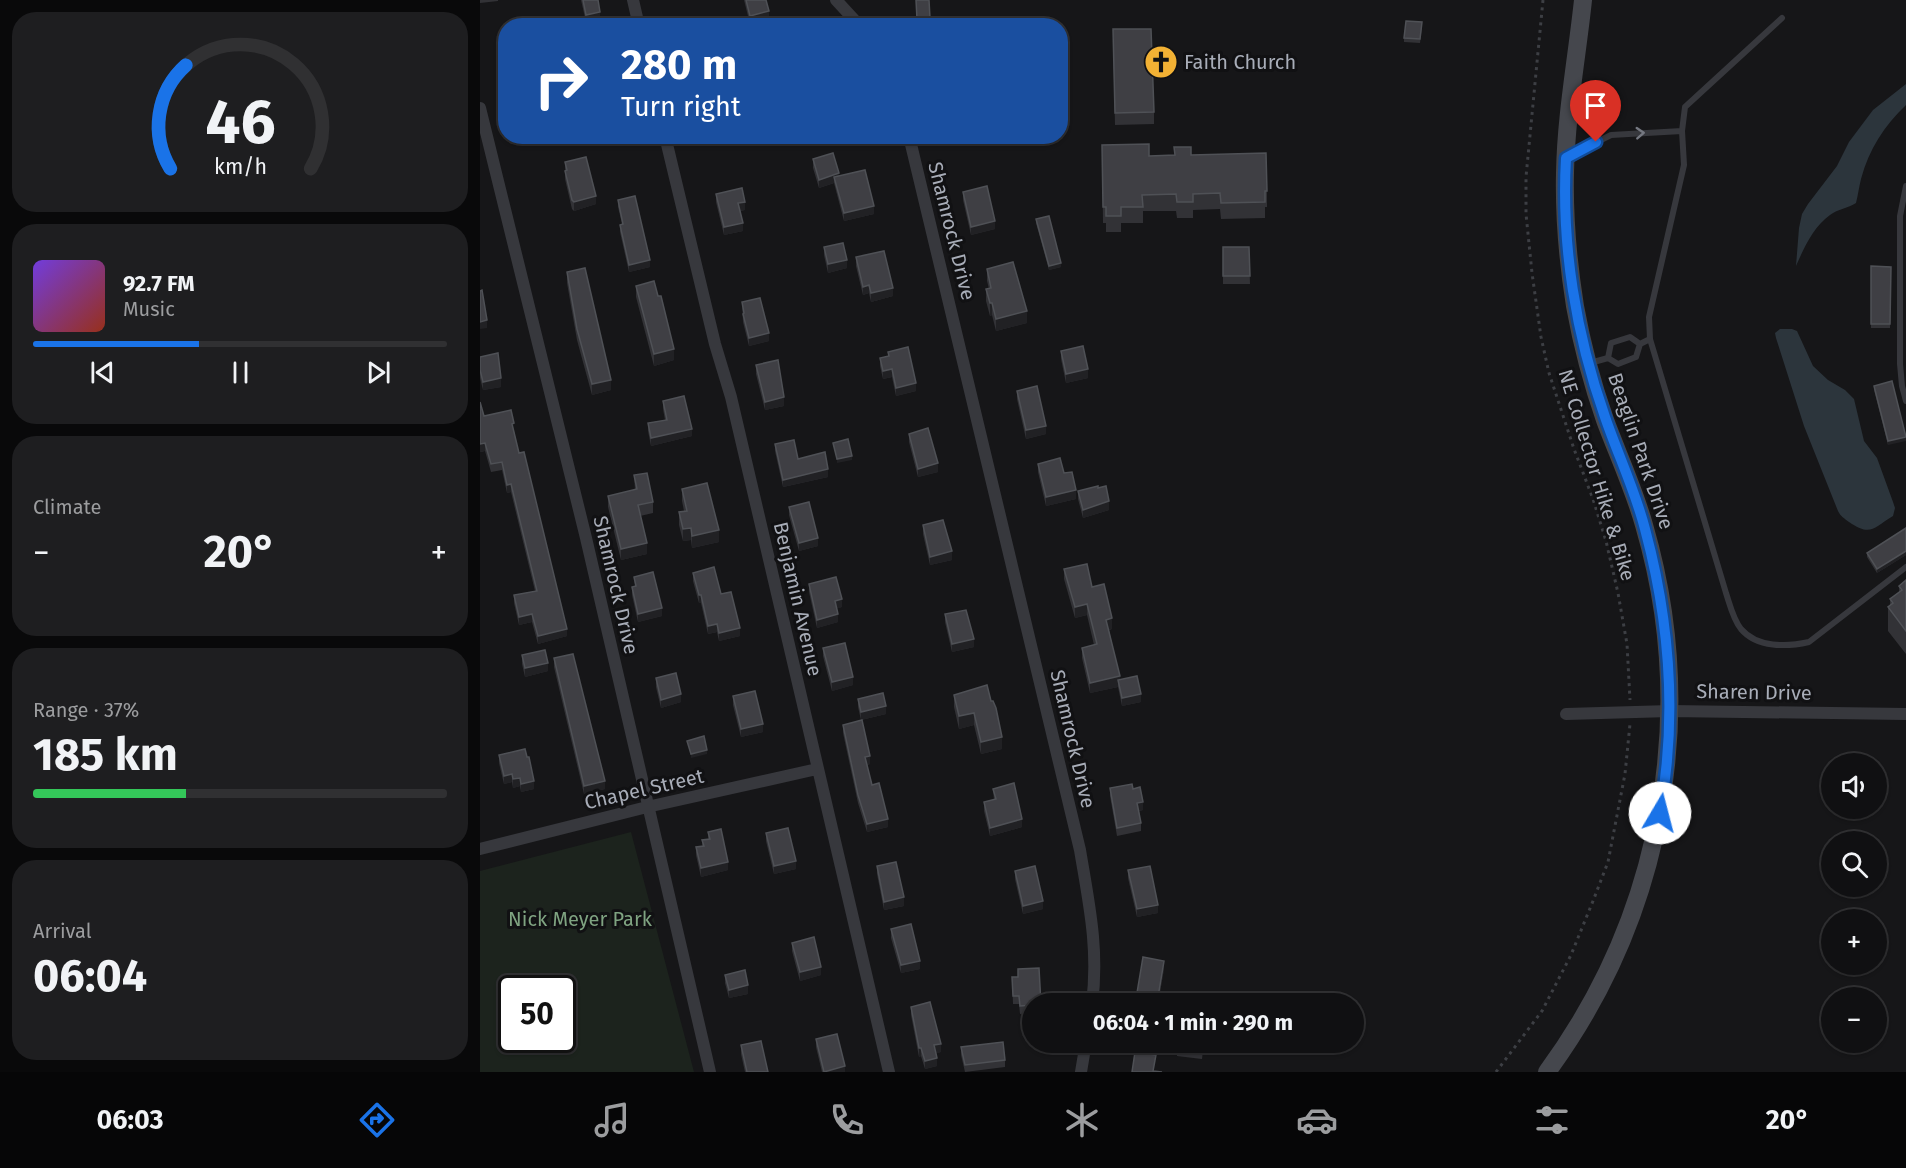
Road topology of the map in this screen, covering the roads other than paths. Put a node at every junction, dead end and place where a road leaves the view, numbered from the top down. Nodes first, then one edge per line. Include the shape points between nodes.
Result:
1 (633, 0) edge
2 (836, 0) edge
3 (1583, 0) edge
4 (637, 18) edge
5 (853, 18) edge
6 (1782, 18) dead end
7 (480, 108) edge
8 (1682, 130) junction
9 (667, 144) edge
10 (911, 144) edge
11 (1566, 158) junction
12 (1906, 186) edge
13 (1650, 339) junction
14 (1640, 344) junction
15 (1608, 357) junction
16 (1588, 364) junction
17 (1906, 401) edge
18 (1906, 567) edge
19 (1670, 711) junction
20 (1566, 714) dead end
21 (1906, 714) edge
22 (817, 770) junction
23 (647, 807) junction
24 (480, 849) edge
25 (1093, 993) edge
26 (1085, 1053) edge
27 (710, 1072) edge
28 (889, 1072) edge
29 (1082, 1072) edge
30 (1547, 1072) edge

1 - 4 street
2 - 5 street
3 - 11 main road, Beaglin Park Drive
6 - 8 lane via 1685,107
7 - 23 street, Shamrock Drive via 586,538
11 -> 8 lane via 1611,135
8 - 13 lane via 1684,165 1649,317
9 - 22 street, Benjamin Avenue via 731,397
10 - 25 street, Shamrock Drive via 1080,850 1094,929
11 - 16 main road, Beaglin Park Drive via 1568,249
12 - 17 lane via 1900,216 1900,364
13 - 14 lane
13 - 18 lane via 1733,615 1747,635 1775,645 1809,642
14 - 15 lane via 1636,357 1618,364
14 - 15 lane via 1630,338 1611,343
15 - 16 lane
16 - 19 main road, Beaglin Park Drive via 1653,558 1666,636
19 - 20 street, Sharen Drive
19 - 21 street, Sharen Drive
19 - 30 main road, Beaglin Park Drive via 1662,799 1641,892 1595,998
22 - 23 street, Chapel Street
22 - 28 street, Benjamin Avenue
23 - 24 street, Chapel Street
23 - 27 street, Shamrock Drive
26 - 29 street

